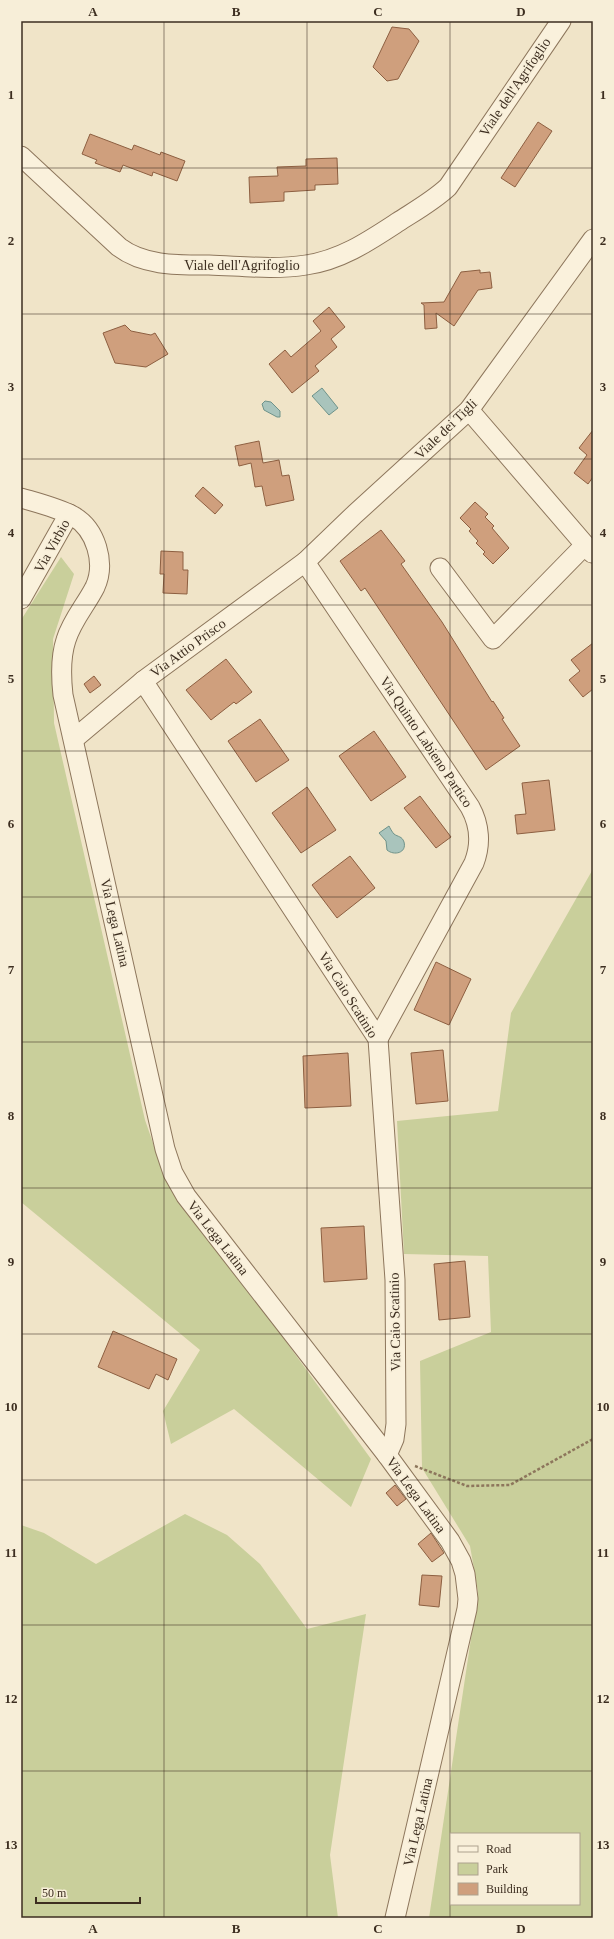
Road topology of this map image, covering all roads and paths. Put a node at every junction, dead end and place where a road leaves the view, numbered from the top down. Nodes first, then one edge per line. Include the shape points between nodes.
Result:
1 (560, 21) edge
2 (21, 156) edge
3 (593, 239) edge
4 (469, 410) junction
5 (21, 498) edge
6 (69, 514) junction
7 (589, 550) edge
8 (305, 562) junction
9 (440, 568) dead end
10 (21, 599) edge
11 (143, 682) junction
12 (74, 739) junction
13 (378, 1039) junction
14 (593, 1439) edge
15 (387, 1455) junction
16 (395, 1918) edge

1 - 2 street, Viale dell'Agrifoglio via 448,187 352,251 322,262 277,267 180,265 135,257 118,247
3 - 4 street, Viale dei Tigli
4 - 7 street
4 - 8 street, Viale dei Tigli
5 - 6 street
6 - 10 street, Via Virbio
6 - 12 street, Via Lega Latina via 89,531 97,548 99,560 97,582 70,630 62,660 63,695
7 - 9 street via 493,638
8 - 11 street, Via Attio Prisco
8 - 13 street, Via Quinto Labieno Partico via 470,807 478,829 478,848 474,863
11 - 12 street, Via Attio Prisco
11 - 13 street, Via Caio Scatinio
12 - 15 street, Via Lega Latina via 163,1141 177,1182
13 - 15 street, Via Caio Scatinio via 394,1246 396,1307 396,1424 394,1439
14 - 15 path via 510,1485 467,1486
15 - 16 street, Via Lega Latina via 458,1554 465,1574 468,1599

